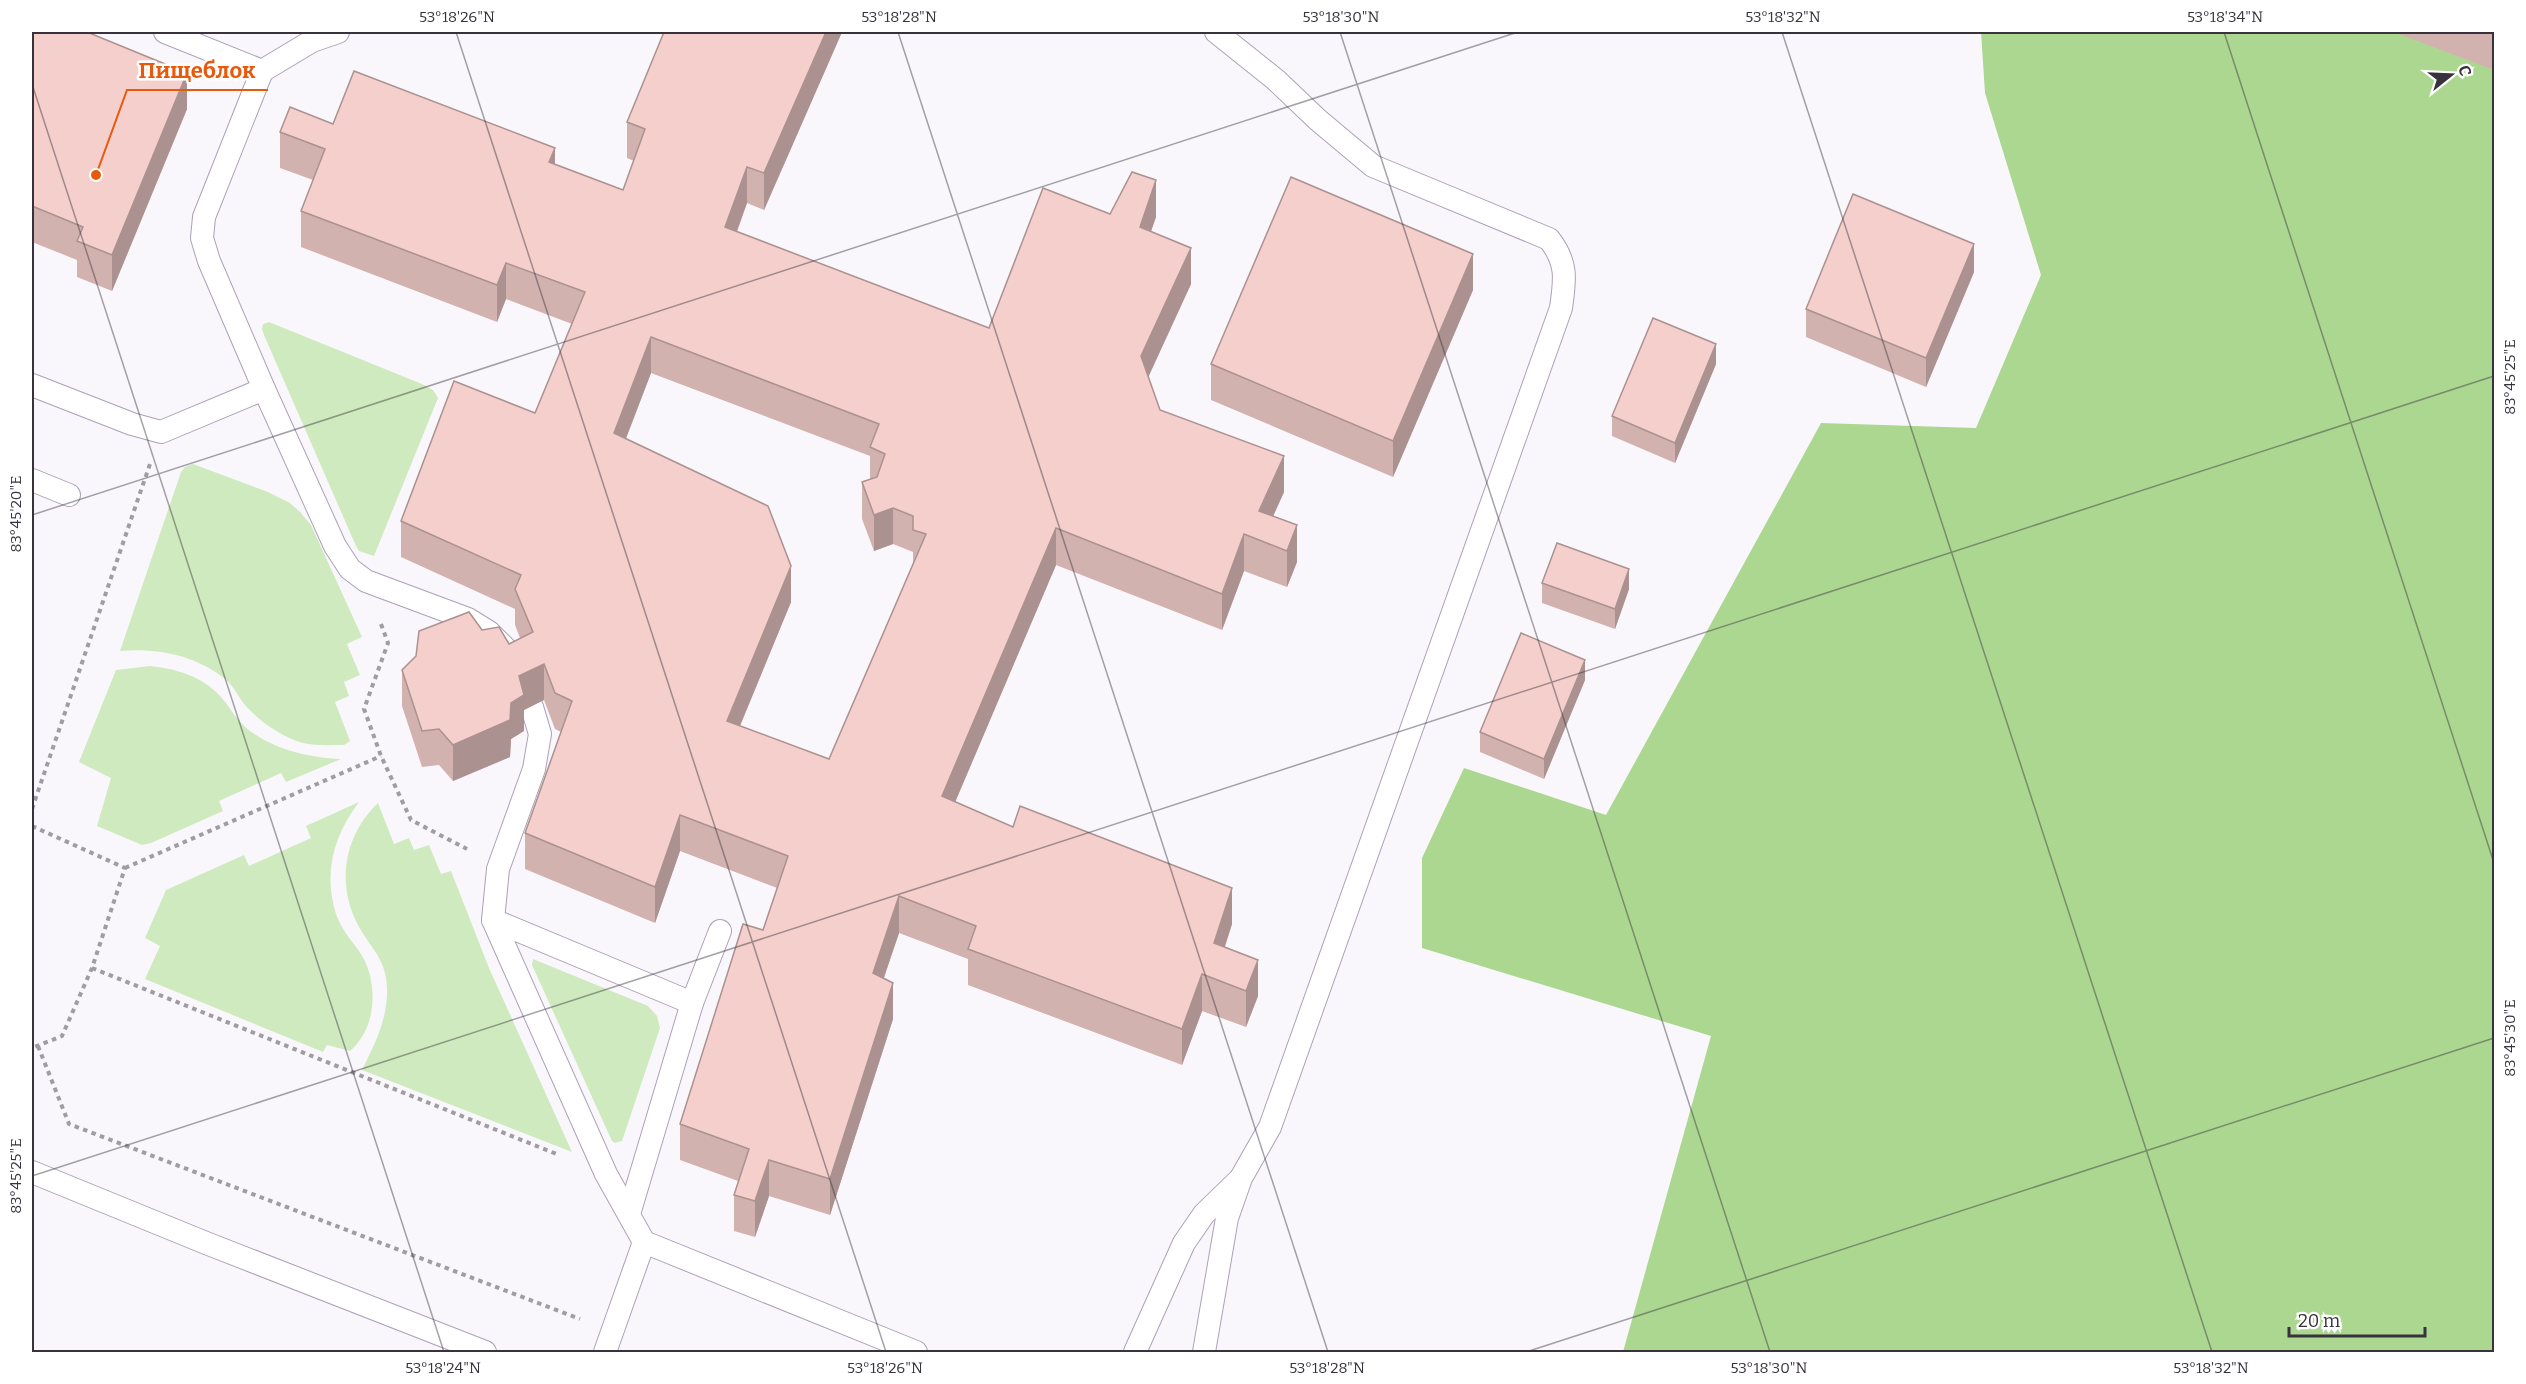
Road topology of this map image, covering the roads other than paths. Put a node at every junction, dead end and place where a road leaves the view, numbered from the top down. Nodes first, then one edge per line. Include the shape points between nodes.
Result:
1 (165, 32) edge
2 (338, 32) edge
3 (1216, 32) edge
4 (314, 36) edge
5 (262, 72) junction
6 (32, 385) edge
7 (264, 389) junction
8 (32, 480) edge
9 (69, 495) dead end
10 (519, 669) edge
11 (532, 707) edge
12 (493, 921) junction
13 (720, 931) dead end
14 (692, 1003) junction
15 (32, 1172) edge
16 (1241, 1178) junction
17 (629, 1214) junction
18 (644, 1242) junction
19 (485, 1353) edge
20 (605, 1353) edge
21 (916, 1353) edge
22 (1135, 1353) edge
23 (1204, 1353) edge

1 - 5 lane
2 - 4 lane
3 - 16 lane via 1373,166 1549,239 1560,253 1565,276 1561,308 1270,1127
4 - 5 lane
5 - 7 lane via 204,217 202,238
6 - 7 lane via 161,432
7 - 10 lane via 335,546 350,569 366,581 468,619 506,648
8 - 9 lane
11 - 12 lane via 540,734 534,769 498,869
12 - 14 lane
12 - 17 lane via 606,1174
13 - 14 lane
14 - 17 lane
15 - 19 lane
16 - 22 lane via 1204,1214 1184,1243
16 - 23 lane via 1227,1218
17 - 18 lane
18 - 20 lane
18 - 21 lane

